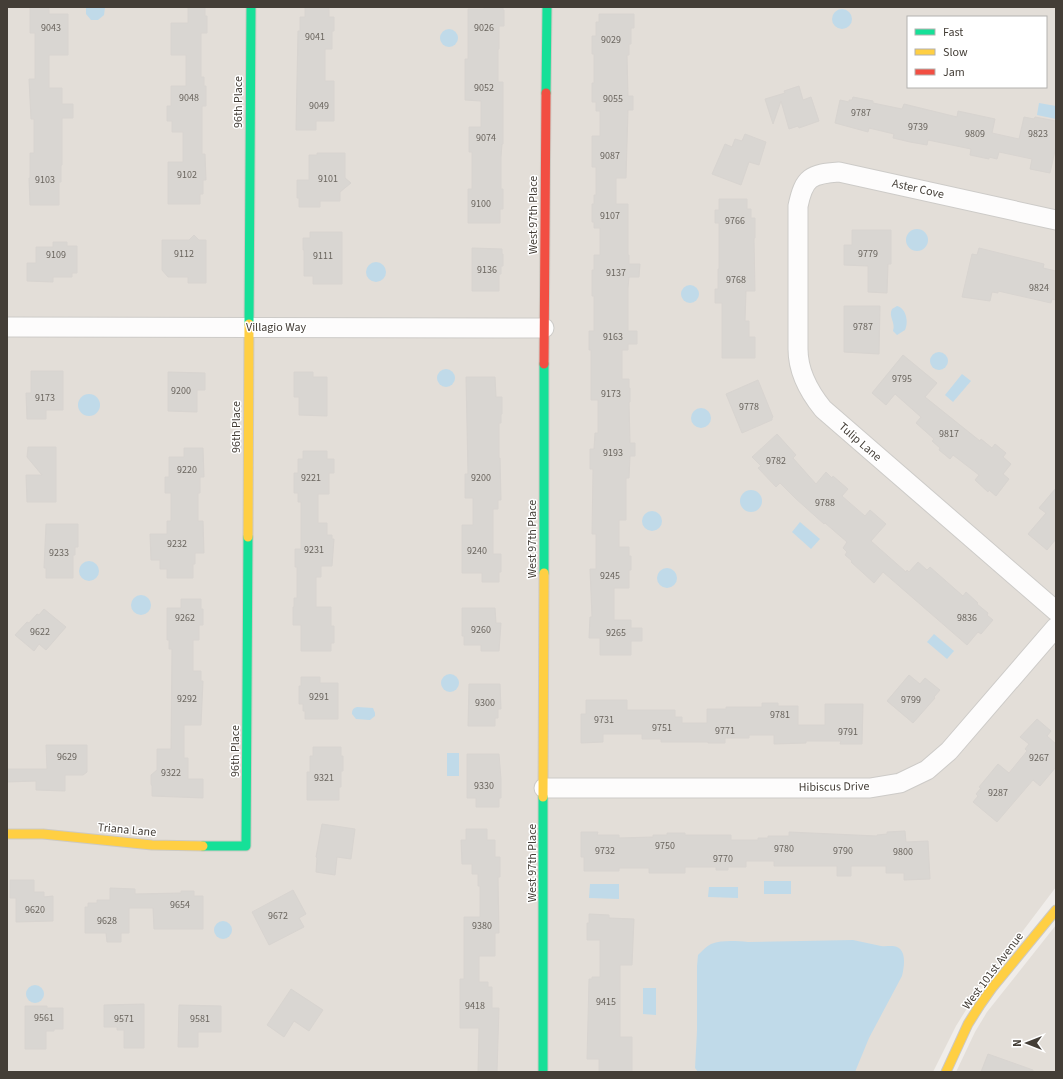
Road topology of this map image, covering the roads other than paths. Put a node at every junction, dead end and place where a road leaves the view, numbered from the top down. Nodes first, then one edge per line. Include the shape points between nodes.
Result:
1 (251, 7) edge
2 (547, 7) edge
3 (798, 206) joint
4 (1056, 220) edge
5 (7, 327) edge
6 (249, 327) junction
7 (544, 328) junction
8 (1056, 611) edge
9 (1056, 627) edge
10 (544, 788) junction
11 (7, 834) edge
12 (246, 846) joint
13 (1056, 910) edge
14 (543, 1072) edge
15 (946, 1072) edge

1 - 6 street, 96th Place
2 - 7 street, West 97th Place
3 - 4 street, Aster Cove via 802,188 810,179 822,173 839,172
3 - 8 street, Tulip Lane via 798,357 814,396 822,408 839,424
5 - 6 street, Villagio Way
6 - 7 street, Villagio Way
6 - 12 street, 96th Place
7 - 10 street, West 97th Place
9 - 10 street, Hibiscus Drive via 949,751 927,770 900,782 870,788
10 - 14 street, West 97th Place
11 - 12 street, Triana Lane via 43,834 152,845
13 - 15 street, West 101st Avenue via 980,1005 968,1024

